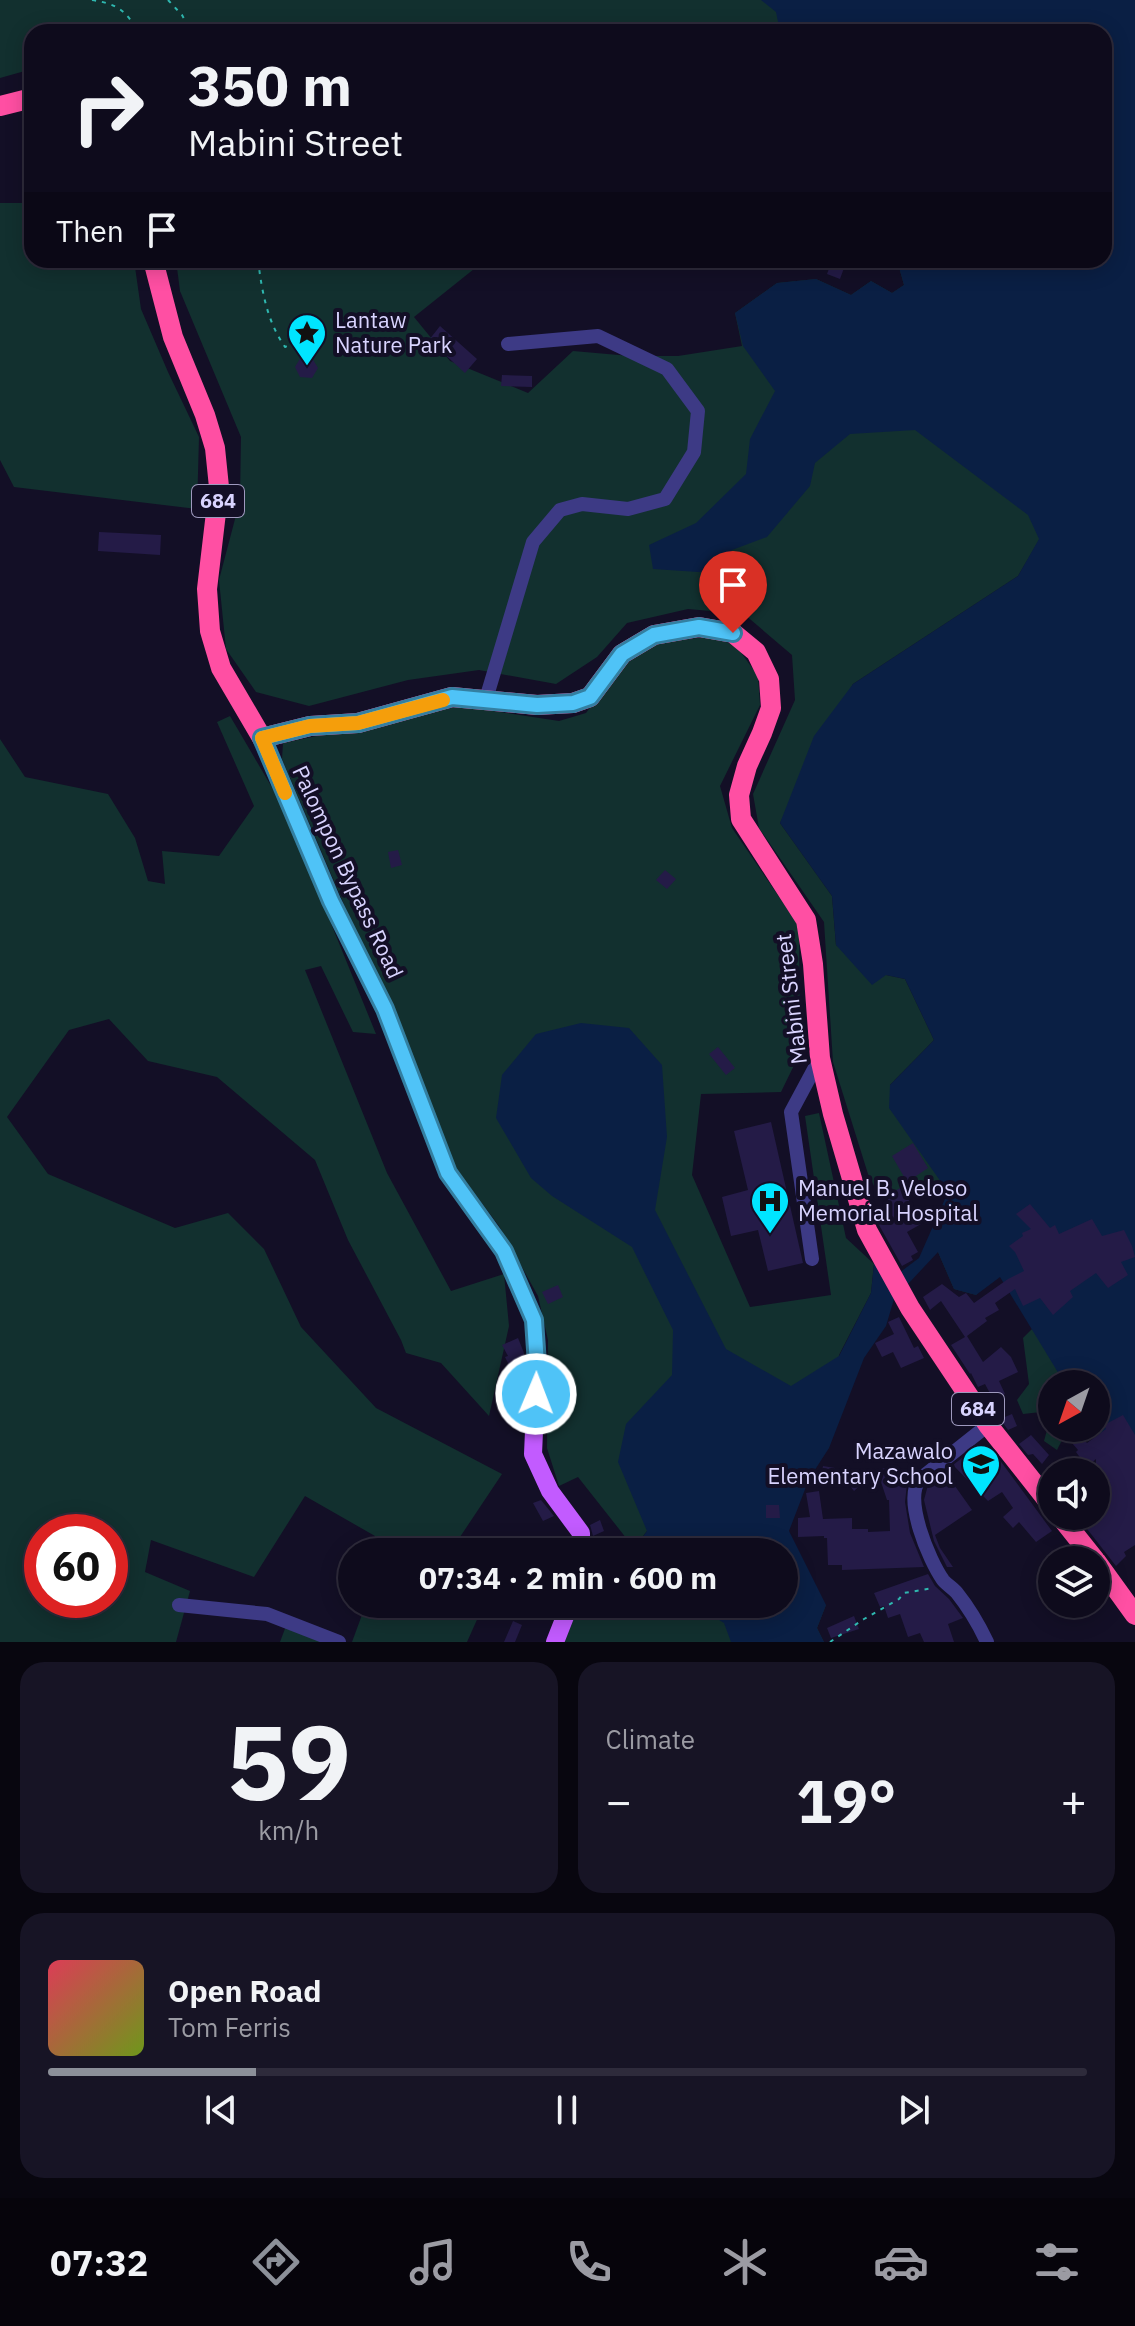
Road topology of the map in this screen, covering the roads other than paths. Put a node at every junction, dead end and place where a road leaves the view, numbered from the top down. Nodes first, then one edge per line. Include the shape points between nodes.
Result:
1 (24, 100) edge
2 (0, 106) edge
3 (155, 268) edge
4 (508, 344) dead end
5 (486, 699) junction
6 (262, 738) junction
7 (820, 1058) junction
8 (812, 1259) dead end
9 (988, 1425) junction
10 (1038, 1488) edge
11 (1071, 1530) edge
12 (581, 1538) edge
13 (1084, 1546) edge
14 (1110, 1580) edge
15 (179, 1605) dead end
16 (1135, 1615) edge
17 (564, 1618) edge
18 (339, 1642) edge
19 (555, 1642) edge
20 (987, 1642) edge

1 - 2 highway
3 - 6 highway, 684 via 173,337 215,448 219,487 207,589 210,631 221,668
4 - 5 street via 598,336 667,369 698,411 694,452 665,499 628,509 582,504 560,510 533,542
5 - 6 highway, Mabini Street / 684 via 452,697 358,723 310,726
5 - 7 highway, Mabini Street / 684 via 573,703 590,697 622,654 654,635 699,627 733,633 756,652 769,679 771,708 739,795 741,819 806,920
6 - 12 main road, Palompon Bypass Road via 331,901 385,1009 448,1173 504,1251 534,1320 533,1454
7 - 8 street via 791,1112
7 - 9 highway, Mabini Street / 684 via 867,1230 910,1308
9 - 10 highway, Mabini Street / 684
9 - 20 street via 915,1485 922,1535 944,1582 955,1590
11 - 13 highway
14 - 16 highway
15 - 18 street via 267,1614
17 - 19 main road

